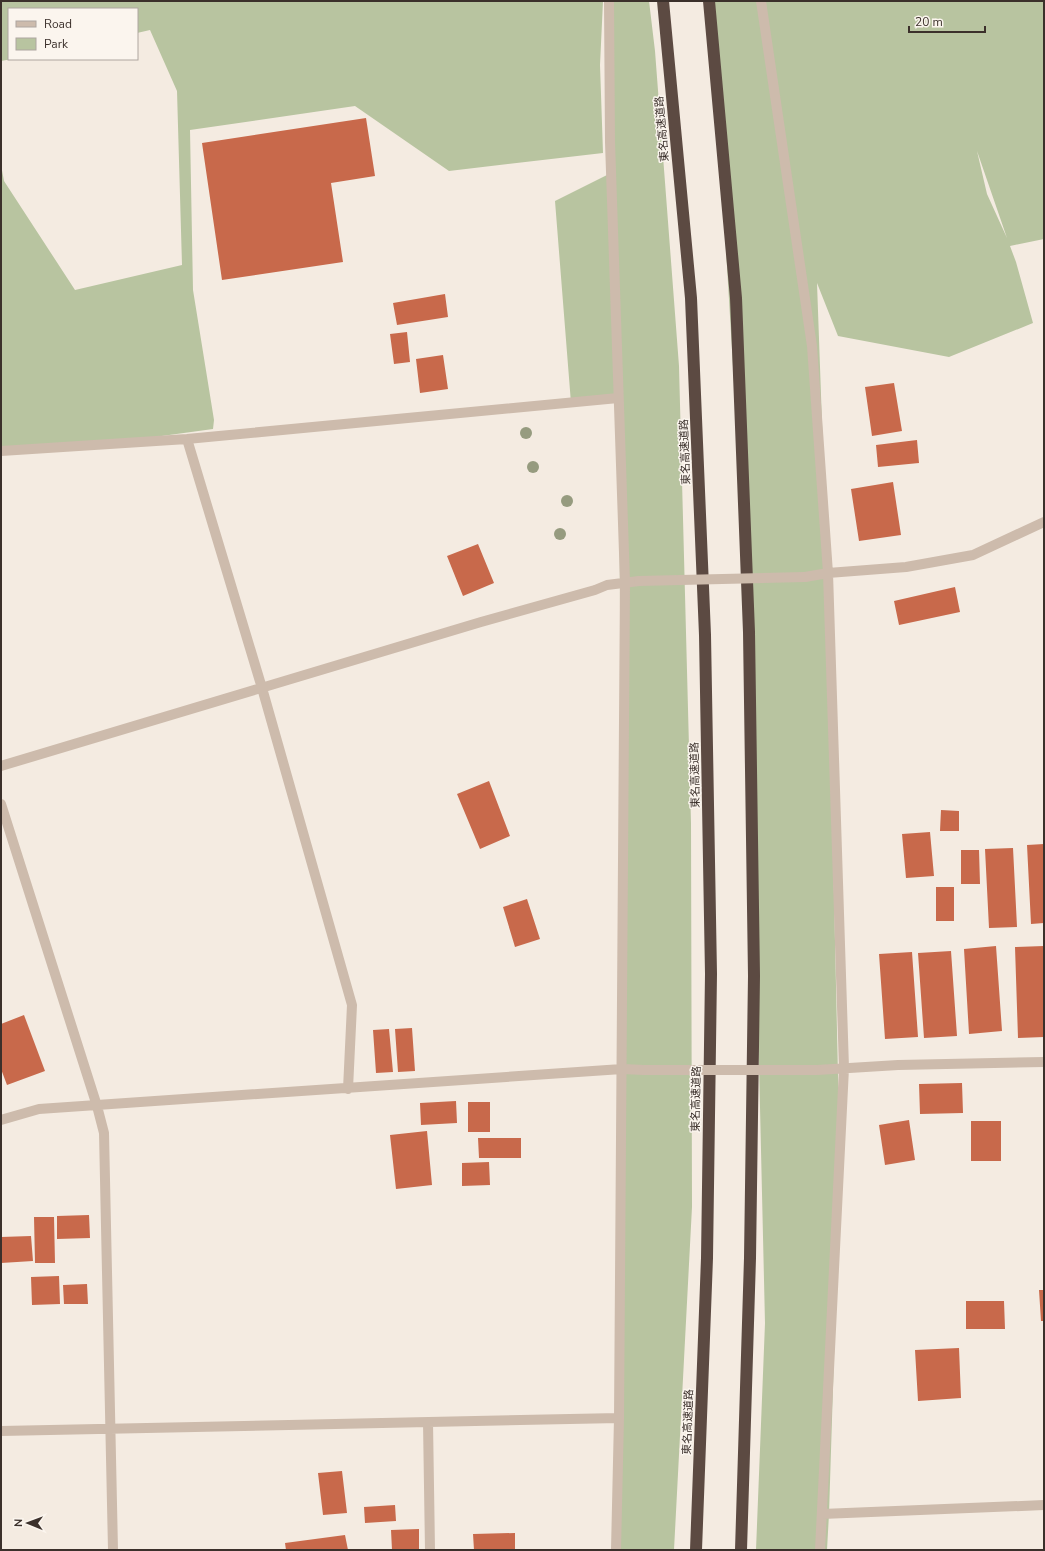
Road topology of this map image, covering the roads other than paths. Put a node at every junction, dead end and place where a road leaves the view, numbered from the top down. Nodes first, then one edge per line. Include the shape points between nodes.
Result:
1 (609, 1) edge
2 (663, 1) edge
3 (709, 1) edge
4 (761, 1) edge
5 (618, 398) junction
6 (187, 439) junction
7 (1, 451) edge
8 (1044, 522) edge
9 (828, 573) junction
10 (625, 582) junction
11 (262, 688) junction
12 (1, 766) edge
13 (1, 804) edge
14 (1044, 1062) edge
15 (844, 1068) junction
16 (622, 1069) junction
17 (348, 1089) junction
18 (97, 1106) junction
19 (1, 1120) edge
20 (619, 1418) junction
21 (428, 1422) junction
22 (111, 1429) junction
23 (1, 1431) edge
24 (1044, 1505) edge
25 (822, 1514) junction
26 (114, 1550) edge
27 (430, 1550) edge
28 (616, 1550) edge
29 (696, 1550) edge
30 (741, 1550) edge
31 (820, 1550) edge

1 - 5 street via 610,142
2 - 29 highway, 東名高速道路 via 691,298 705,635 711,974 707,1258
3 - 30 highway via 736,298 750,632 754,976 750,1258
4 - 9 street via 812,346
5 - 6 street
5 - 10 street
6 - 7 street
6 - 11 street
8 - 9 street via 973,555 906,567
9 - 10 street, bridge via 806,578
9 - 15 street
10 - 11 street via 607,584 595,590
10 - 16 street
11 - 12 street
11 - 17 street via 352,1005
13 - 18 street
14 - 15 street
15 - 16 street, bridge
15 - 25 street
16 - 17 street
16 - 20 street
17 - 18 street
18 - 19 street via 39,1109
18 - 22 street via 104,1132
20 - 21 street
20 - 28 street
21 - 22 street
21 - 27 street
22 - 23 street
22 - 26 street
24 - 25 street
25 - 31 street

